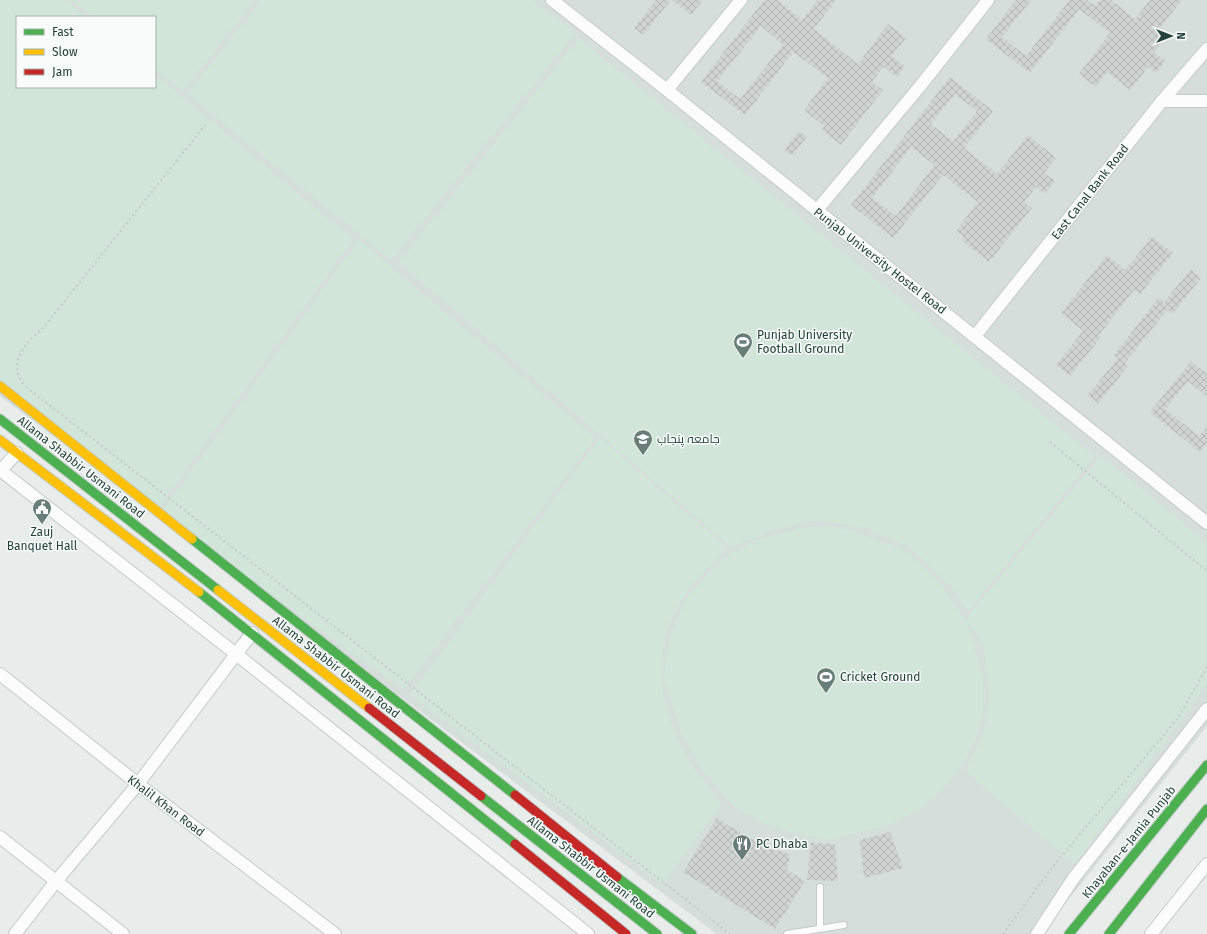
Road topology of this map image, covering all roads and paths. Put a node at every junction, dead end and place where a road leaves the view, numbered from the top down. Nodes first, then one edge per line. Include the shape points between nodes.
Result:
1 (552, 0) edge
2 (741, 0) edge
3 (988, 0) edge
4 (1207, 49) edge
5 (667, 90) junction
6 (1207, 100) edge
7 (1162, 101) junction
8 (206, 124) dead end
9 (817, 210) junction
10 (975, 336) junction
11 (0, 386) edge
12 (0, 419) edge
13 (0, 440) edge
14 (1050, 442) dead end
15 (17, 453) junction
16 (0, 471) edge
17 (1207, 523) edge
18 (1207, 571) edge
19 (252, 633) junction
20 (236, 654) junction
21 (1207, 667) edge
22 (0, 674) edge
23 (1207, 708) edge
24 (1207, 765) edge
25 (138, 784) junction
26 (1207, 809) edge
27 (0, 837) edge
28 (1207, 864) edge
29 (57, 880) junction
30 (820, 887) dead end
31 (844, 925) dead end
32 (820, 928) junction
33 (15, 934) edge
34 (124, 934) edge
35 (335, 934) edge
36 (588, 934) edge
37 (626, 934) edge
38 (657, 934) edge
39 (692, 934) edge
40 (730, 934) edge
41 (787, 934) edge
42 (1003, 934) edge
43 (1037, 934) edge
44 (1069, 934) edge
45 (1109, 934) edge
46 (1151, 934) edge

1 - 5 street, Punjab University Hostel Road
2 - 5 street
3 - 9 street
4 - 7 street, East Canal Bank Road
5 - 9 street, Punjab University Hostel Road
6 - 7 street
7 - 10 street, East Canal Bank Road
8 - 40 path via 43,328 25,345 18,356 16,371 22,384
9 - 10 street, Punjab University Hostel Road
10 - 17 street, Punjab University Hostel Road
11 - 39 main road
12 - 38 main road, Allama Shabbir Usmani Road
13 - 15 main road, Allama Shabbir Usmani Road
14 - 18 path
15 - 16 street
15 - 19 main road, Allama Shabbir Usmani Road
16 - 20 street
19 - 20 street
19 - 37 main road, Allama Shabbir Usmani Road via 610,926
20 - 25 street
20 - 36 street
21 - 42 path via 1178,718 1054,865
22 - 25 street, Khalil Khan Road
23 - 43 street via 1073,879
24 - 44 main road, Khayaban-e-Jamia Punjab
25 - 29 street
25 - 35 street, Khalil Khan Road
26 - 45 main road
27 - 29 street
28 - 46 street
29 - 33 street
29 - 34 street
30 - 32 lane
31 - 32 lane
32 - 41 lane

